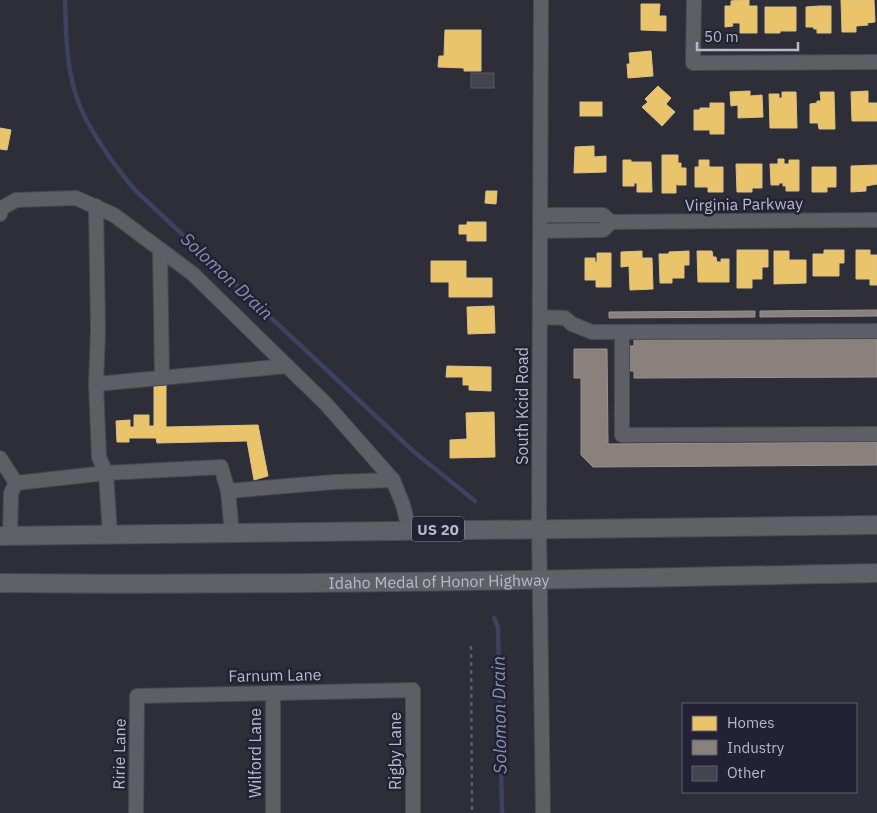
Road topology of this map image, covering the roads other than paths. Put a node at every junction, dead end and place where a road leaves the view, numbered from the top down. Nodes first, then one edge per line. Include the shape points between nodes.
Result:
1 (541, 0) edge
2 (694, 0) edge
3 (877, 62) edge
4 (96, 206) junction
5 (0, 214) edge
6 (540, 215) junction
7 (877, 220) edge
8 (611, 222) junction
9 (540, 231) junction
10 (160, 248) junction
11 (540, 318) junction
12 (877, 331) edge
13 (622, 332) junction
14 (287, 366) junction
15 (162, 378) junction
16 (96, 384) junction
17 (877, 434) edge
18 (0, 458) edge
19 (106, 473) junction
20 (393, 480) junction
21 (16, 483) junction
22 (228, 492) junction
23 (877, 525) edge
24 (539, 528) junction
25 (409, 529) junction
26 (232, 533) junction
27 (110, 535) junction
28 (5, 536) edge
29 (877, 573) edge
30 (541, 580) junction
31 (0, 583) edge
32 (413, 690) joint
33 (273, 693) junction
34 (137, 696) joint
35 (136, 813) edge
36 (273, 813) edge
37 (413, 813) edge
38 (543, 813) edge

1 - 6 street, South Kcid Road
2 - 3 street via 693,63
4 - 5 street via 76,198 16,200 2,208
4 - 10 street
4 - 16 street
6 - 8 street, Virginia Parkway via 603,215
6 - 9 street, South Kcid Road
7 - 8 street, Virginia Parkway
8 - 9 street, Virginia Parkway via 603,230
9 - 11 street, South Kcid Road
10 - 14 street via 193,274
10 - 15 street
11 - 13 street via 565,318 592,332
11 - 24 street, South Kcid Road
12 - 13 street
13 - 17 street via 622,435
14 - 15 street
14 - 20 street via 326,404
15 - 16 street
16 - 19 street via 99,457
18 - 21 street
19 - 21 street
19 - 22 street via 221,467
19 - 27 street
20 - 22 street
20 - 25 street
21 - 28 street via 11,493
22 - 26 street
23 - 24 main road, US 20
24 - 25 main road, US 20
24 - 30 street, South Kcid Road
25 - 26 main road, US 20
26 - 27 main road, US 20
27 - 28 main road, US 20
29 - 30 main road, Idaho Medal of Honor Highway
30 - 31 main road, Idaho Medal of Honor Highway
30 - 38 street, South Kcid Road
32 - 33 street, Farnum Lane
32 - 37 street, Rigby Lane
33 - 34 street, Farnum Lane
33 - 36 street, Wilford Lane
34 - 35 street, Ririe Lane

